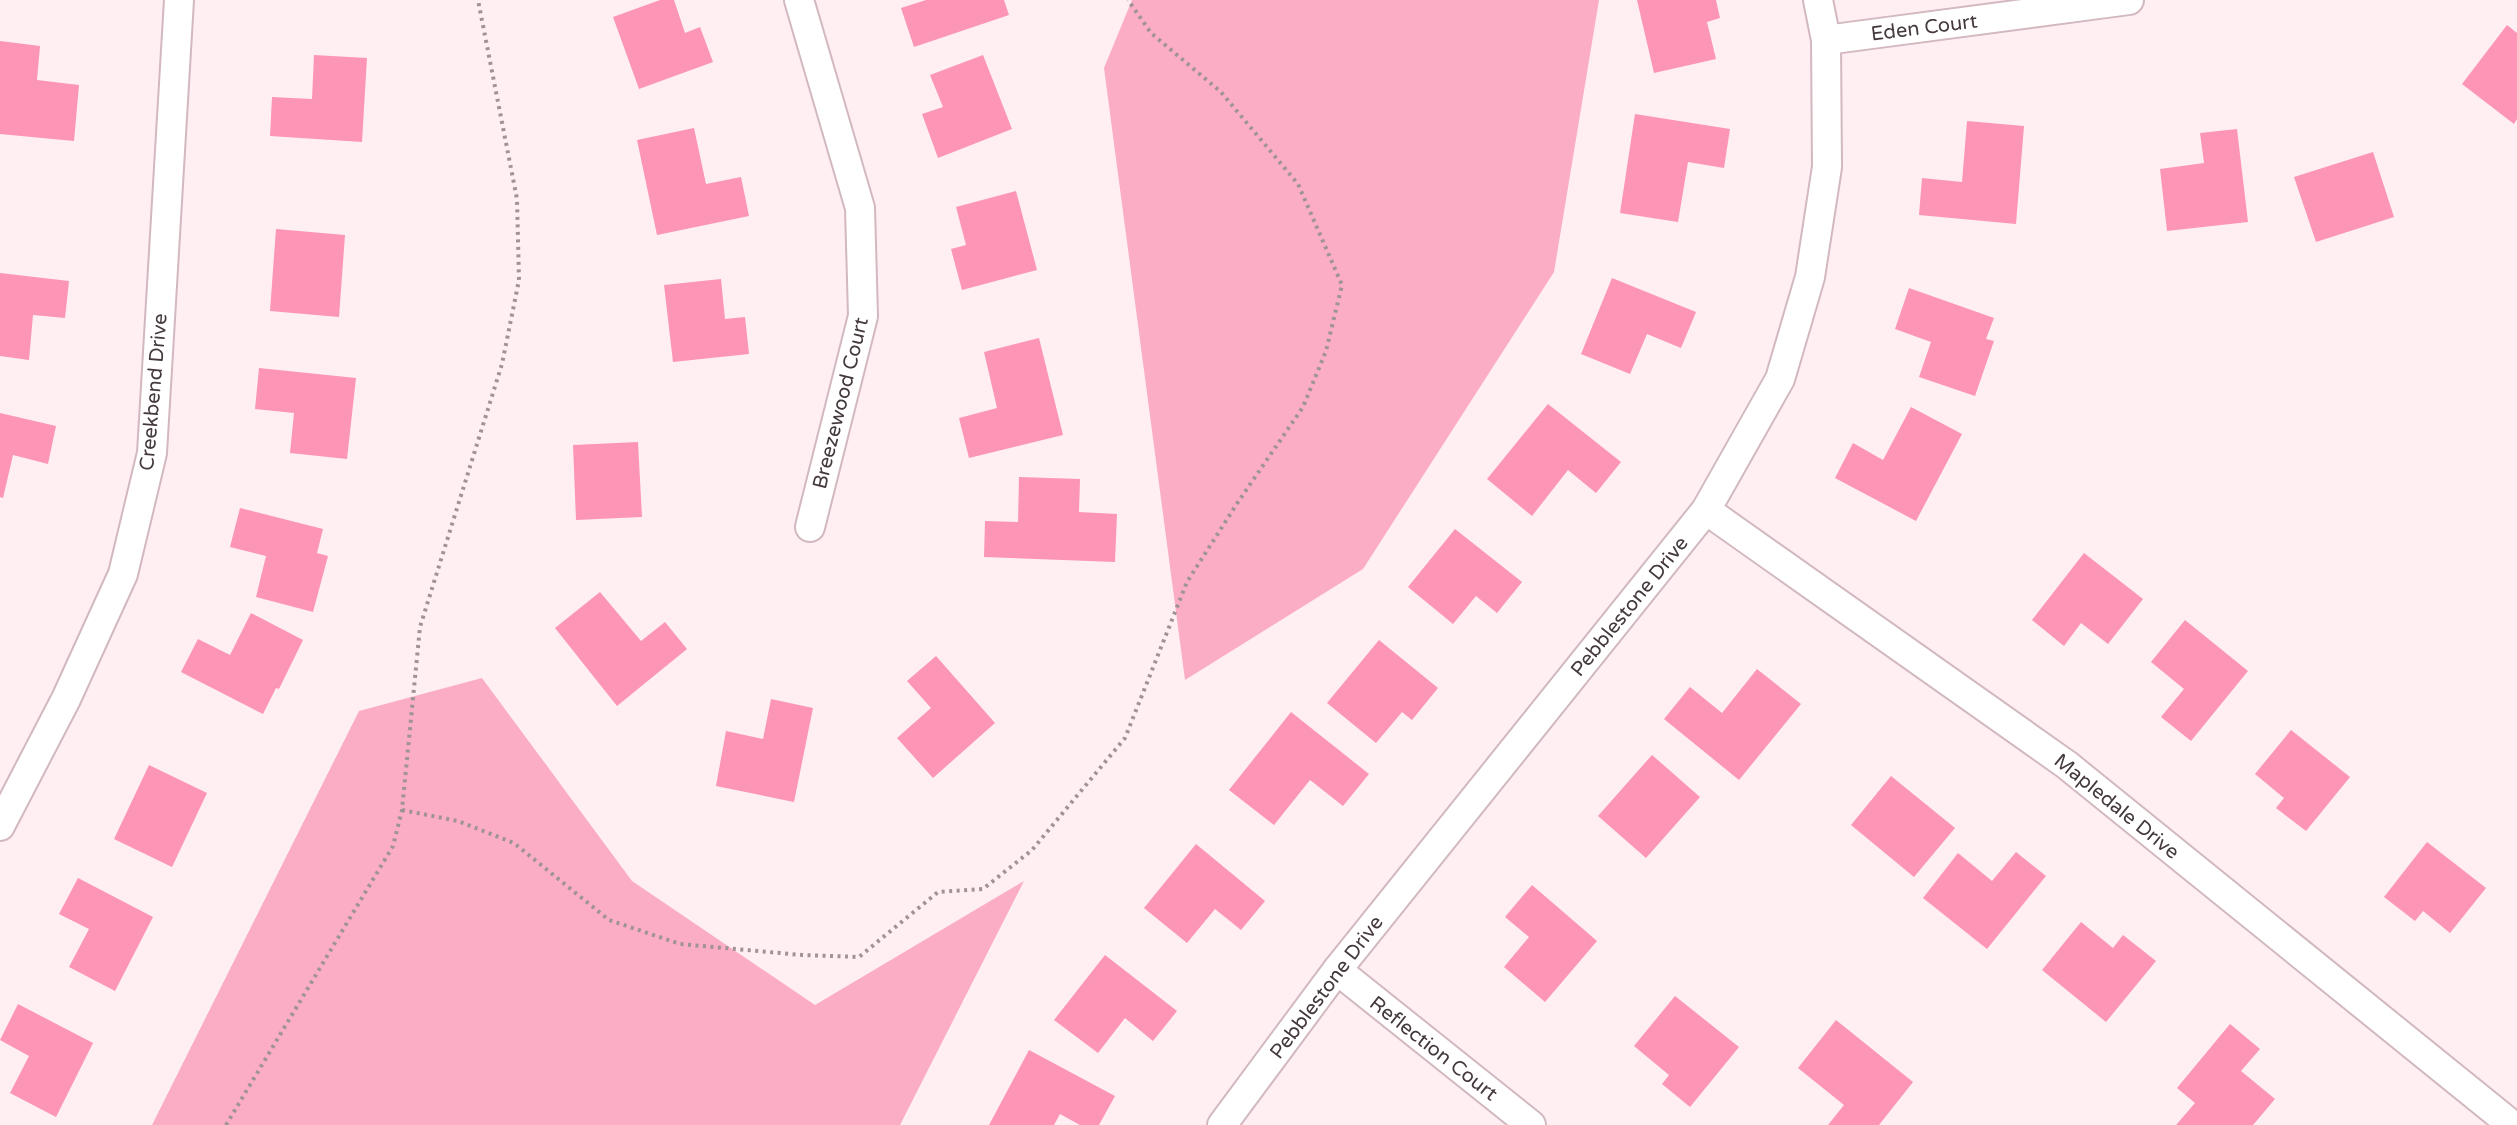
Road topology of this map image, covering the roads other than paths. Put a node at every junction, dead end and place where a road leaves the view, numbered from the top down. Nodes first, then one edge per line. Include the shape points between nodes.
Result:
1 (179, 0) edge
2 (800, 0) edge
3 (1818, 0) edge
4 (2129, 0) edge
5 (1826, 40) junction
6 (1706, 510) junction
7 (810, 526) dead end
8 (0, 826) edge
9 (1337, 970) junction
10 (1222, 1125) edge
11 (1531, 1125) edge
12 (2512, 1125) edge

1 - 8 street, Creekbend Drive via 152,453 123,574 66,699
2 - 7 street, Breezewood Court via 860,208 863,316
3 - 5 street, Pebblestone Drive
4 - 5 street, Eden Court
5 - 6 street, Pebblestone Drive via 1827,167 1810,277 1780,379
6 - 9 street, Pebblestone Drive
6 - 12 street, Mapledale Drive via 2067,765
9 - 10 street, Pebblestone Drive
9 - 11 street, Reflection Court

